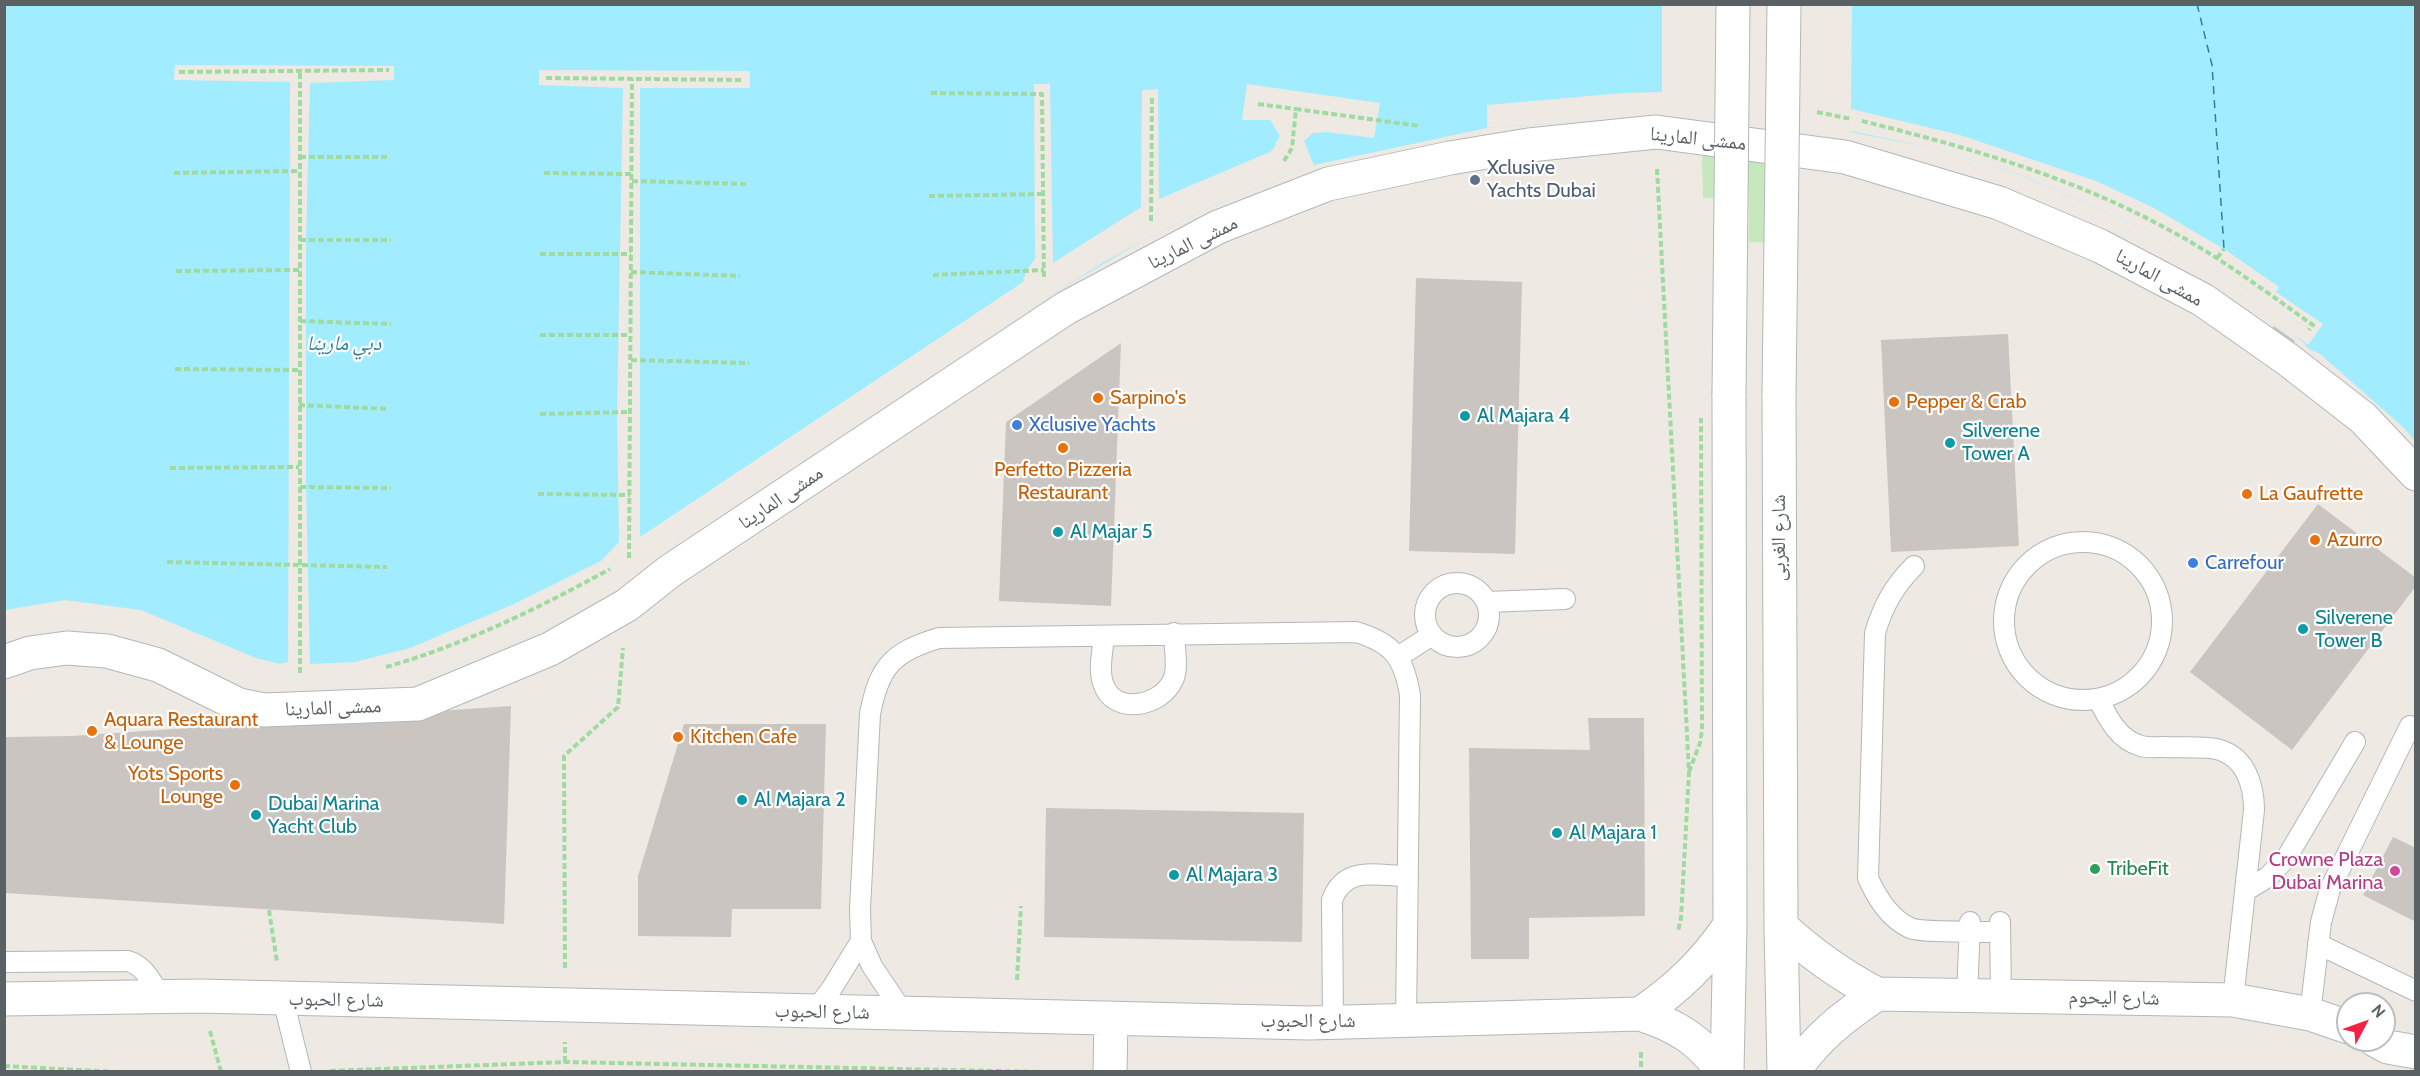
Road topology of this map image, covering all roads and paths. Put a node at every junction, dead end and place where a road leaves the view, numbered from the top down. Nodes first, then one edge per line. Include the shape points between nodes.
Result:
1 (1732, 4) edge
2 (1784, 4) edge
3 (300, 70) junction
4 (389, 70) dead end
5 (179, 72) dead end
6 (546, 78) dead end
7 (632, 79) junction
8 (742, 80) dead end
9 (931, 93) dead end
10 (1152, 96) dead end
11 (1258, 104) dead end
12 (1296, 109) junction
13 (1431, 128) dead end
14 (1656, 132) junction
15 (300, 157) junction
16 (389, 157) dead end
17 (1280, 165) dead end
18 (300, 171) junction
19 (174, 173) dead end
20 (544, 173) dead end
21 (632, 174) junction
22 (632, 181) junction
23 (748, 184) dead end
24 (1043, 194) junction
25 (928, 196) dead end
26 (1161, 217) dead end
27 (300, 240) junction
28 (391, 240) dead end
29 (2224, 249) dead end
30 (540, 254) dead end
31 (631, 254) junction
32 (2217, 258) dead end
33 (300, 270) junction
34 (1044, 270) junction
35 (176, 271) dead end
36 (631, 272) junction
37 (933, 275) dead end
38 (740, 276) dead end
39 (1053, 279) dead end
40 (300, 321) junction
41 (391, 324) dead end
42 (540, 335) dead end
43 (630, 335) junction
44 (631, 360) junction
45 (749, 363) dead end
46 (175, 369) dead end
47 (300, 370) junction
48 (299, 405) junction
49 (389, 409) dead end
50 (630, 412) junction
51 (540, 414) dead end
52 (299, 467) junction
53 (170, 468) dead end
54 (2415, 474) edge
55 (300, 487) junction
56 (391, 488) dead end
57 (538, 494) dead end
58 (630, 495) junction
59 (639, 553) dead end
60 (629, 559) junction
61 (167, 562) dead end
62 (300, 565) junction
63 (1914, 566) dead end
64 (387, 567) dead end
65 (1566, 599) dead end
66 (1487, 602) junction
67 (627, 605) junction
68 (1174, 633) junction
69 (1432, 635) junction
70 (1104, 636) junction
71 (1398, 657) junction
72 (4, 662) edge
73 (378, 669) dead end
74 (300, 678) dead end
75 (2099, 700) junction
76 (2410, 726) dead end
77 (2355, 742) dead end
78 (1408, 876) junction
79 (2245, 891) junction
80 (1021, 906) dead end
81 (269, 910) dead end
82 (1730, 925) junction
83 (1970, 926) junction
84 (1781, 927) junction
85 (1676, 939) dead end
86 (861, 941) junction
87 (2318, 944) junction
88 (565, 949) dead end
89 (4, 962) edge
90 (2415, 991) edge
91 (1877, 994) junction
92 (161, 996) junction
93 (1967, 996) junction
94 (2001, 997) junction
95 (4, 999) edge
96 (283, 999) junction
97 (2233, 1000) junction
98 (814, 1012) junction
99 (904, 1014) junction
100 (1640, 1014) junction
101 (2310, 1014) junction
102 (1015, 1016) junction
103 (1111, 1018) junction
104 (1406, 1021) junction
105 (1334, 1022) junction
106 (2336, 1023) edge
107 (2396, 1049) edge
108 (4, 1066) edge
109 (90, 1071) edge
110 (116, 1071) edge
111 (301, 1071) edge
112 (323, 1071) edge
113 (1044, 1071) edge
114 (1110, 1071) edge
115 (1179, 1071) edge
116 (1211, 1071) edge
117 (1722, 1071) edge
118 (1727, 1071) edge
119 (1784, 1071) edge
120 (1794, 1071) edge
121 (2415, 1071) edge

1 - 82 street, bridge
2 - 84 street, شارع الغربى, bridge via 1779,393
3 - 4 path
3 - 5 path
3 - 15 path
6 - 7 path
7 - 8 path
7 - 21 path
9 - 24 path via 1042,94
10 - 26 path via 1151,222
11 - 12 path
12 - 13 path
12 - 17 path via 1292,147
14 - 54 street, ممشى المارينا via 1845,157 2000,203 2100,246 2203,300 2287,359 2363,418
14 - 67 street, ممشى المارينا via 1529,145 1339,182 1218,227 1066,308 670,572
14 - 85 path via 1689,772 1681,918
15 - 16 path
15 - 18 path
18 - 19 path
18 - 27 path
20 - 21 path
21 - 22 path
22 - 23 path
22 - 31 path
24 - 25 path
24 - 34 path
27 - 28 path
27 - 33 path
29 - 32 path
30 - 31 path
31 - 36 path
33 - 35 path
33 - 40 path
34 - 37 path
34 - 39 path via 1044,284
36 - 38 path
36 - 43 path
40 - 41 path
40 - 47 path
42 - 43 path
43 - 44 path
44 - 45 path
44 - 50 path
46 - 47 path
47 - 48 path
48 - 49 path
48 - 52 path
50 - 51 path
50 - 58 path
52 - 53 path
52 - 55 path
55 - 56 path
55 - 62 path
57 - 58 path
58 - 60 path
59 - 60 path
60 - 73 path via 491,630 435,653
61 - 62 path
62 - 64 path
62 - 74 path
63 - 83 lane via 1888,599 1875,633 1868,878 1887,909 1912,929
65 - 66 lane
66 - 69 lane via 1487,628 1468,646 1454,648
66 - 69 lane via 1467,584 1453,583 1440,588 1431,596 1426,609
67 - 72 street, ممشى المارينا via 549,649 418,704 264,710 239,705 158,665 107,651 67,648 30,653
67 - 88 path via 618,707 564,756
68 - 70 lane
68 - 70 lane via 1175,678 1168,690 1144,704 1130,706 1113,698 1103,686
68 - 71 lane via 1356,632 1386,644
69 - 71 lane
70 - 86 lane via 939,638 912,646 890,663 875,687 870,714
71 - 78 lane via 1410,695
75 - 75 lane via 2124,690 2144,673 2157,651 2162,625 2160,599 2147,575 2129,556 2105,545 2079,542 2054,547 2031,560 2014,581 2004,605 2003,632 2011,657 2026,678 2048,693 2074,701
75 - 79 lane via 2118,732 2129,740 2142,746 2220,749 2248,774 2254,791 2254,810
76 - 87 lane via 2330,889
77 - 79 lane via 2287,857 2268,877
78 - 104 lane
78 - 105 lane via 1353,875 1335,893
79 - 97 lane
80 - 102 path
81 - 96 path
82 - 100 street via 1690,976
82 - 118 street
83 - 93 lane
83 - 94 lane via 2000,927
84 - 91 street, شارع اليحوم via 1826,965
84 - 119 street, شارع الغربى
86 - 98 lane
86 - 99 lane via 872,966
87 - 90 lane
87 - 101 lane
89 - 92 lane via 128,961 144,970
91 - 93 street, شارع اليحوم
91 - 120 street via 1841,1018 1809,1049
92 - 95 street, شارع الحبوب
92 - 96 street, شارع الحبوب
93 - 94 street, شارع اليحوم
94 - 97 street, شارع اليحوم
96 - 98 street, شارع الحبوب
96 - 111 lane
97 - 101 street, شارع اليحوم
98 - 99 street, شارع الحبوب
99 - 102 street, شارع الحبوب
100 - 104 street, شارع الحبوب
100 - 117 street, شارع الحبوب via 1691,1036
101 - 106 street, شارع اليحوم
102 - 103 street, شارع الحبوب
103 - 105 street, شارع الحبوب
103 - 114 street
104 - 105 street, شارع الحبوب
107 - 121 street
108 - 109 path
109 - 110 path
112 - 113 path via 565,1062
115 - 116 path

